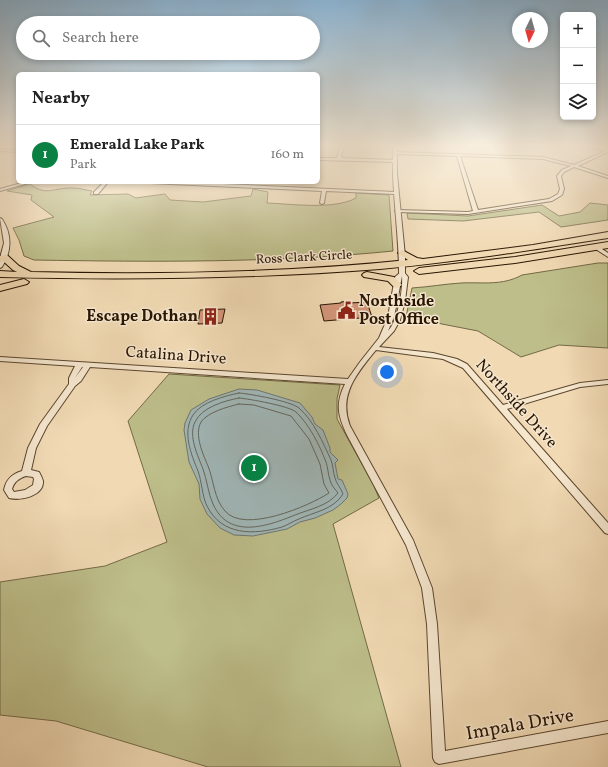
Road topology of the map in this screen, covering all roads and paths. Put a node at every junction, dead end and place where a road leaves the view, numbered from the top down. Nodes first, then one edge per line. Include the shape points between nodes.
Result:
1 (395, 181) edge
2 (466, 181) edge
3 (559, 181) edge
4 (22, 184) edge
5 (104, 184) edge
6 (194, 184) edge
7 (0, 190) edge
8 (324, 190) junction
9 (96, 193) dead end
10 (395, 193) junction
11 (322, 203) dead end
12 (397, 211) junction
13 (476, 212) junction
14 (0, 220) edge
15 (608, 235) edge
16 (562, 243) junction
17 (608, 245) edge
18 (596, 247) junction
19 (402, 253) junction
20 (486, 255) junction
21 (608, 255) edge
22 (1, 261) edge
23 (430, 262) junction
24 (494, 263) junction
25 (402, 269) junction
26 (0, 274) edge
27 (32, 275) junction
28 (367, 275) junction
29 (77, 276) junction
30 (223, 279) junction
31 (0, 281) edge
32 (131, 281) junction
33 (24, 282) junction
34 (64, 283) junction
35 (397, 285) junction
36 (0, 288) edge
37 (382, 339) junction
38 (375, 348) junction
39 (0, 359) edge
40 (80, 364) junction
41 (88, 365) junction
42 (350, 382) junction
43 (608, 382) edge
44 (72, 384) junction
45 (502, 408) junction
46 (26, 473) dead end
47 (608, 530) edge
48 (608, 727) edge

1 - 10 street
2 - 13 street
3 - 13 street via 561,192 554,199
4 - 7 street
5 - 9 street
6 - 8 street
8 - 10 street
8 - 11 street
10 - 12 street
12 - 13 street
12 - 19 street
14 - 22 street via 7,235
15 - 16 highway, Ross Clark Circle
16 - 18 highway
16 - 20 highway, Ross Clark Circle
17 - 18 highway, Ross Clark Circle
18 - 21 street
18 - 24 highway, Ross Clark Circle
19 - 23 highway via 414,260
19 - 25 street
20 - 23 highway, Ross Clark Circle
20 - 24 highway
22 - 27 highway
23 - 25 highway, Ross Clark Circle
24 - 25 highway, Ross Clark Circle
25 - 28 highway, Ross Clark Circle
25 - 30 highway, Ross Clark Circle via 314,271
25 - 35 street
25 - 37 street via 405,277 398,319 390,334
26 - 27 highway, Ross Clark Circle
27 - 29 highway, Ross Clark Circle
28 - 30 highway, Ross Clark Circle
28 - 35 highway via 390,280
29 - 32 highway, Ross Clark Circle
29 - 34 highway
30 - 32 highway, Ross Clark Circle
31 - 33 highway, Ross Clark Circle
32 - 34 highway, Ross Clark Circle
33 - 34 highway, Ross Clark Circle
33 - 36 highway
35 - 37 street via 391,317
37 - 38 street
38 - 42 street
38 - 45 street, Northside Drive via 438,355 458,362 471,372
39 - 40 street, Catalina Drive
40 - 41 street, Catalina Drive
40 - 44 street via 72,378
41 - 42 street, Catalina Drive
41 - 44 street via 79,379
42 - 48 street, Impala Drive via 342,401 343,416 410,543 427,588 432,624 439,758
43 - 45 street via 580,385
44 - 46 street via 44,424 32,448
45 - 47 street, Northside Drive

